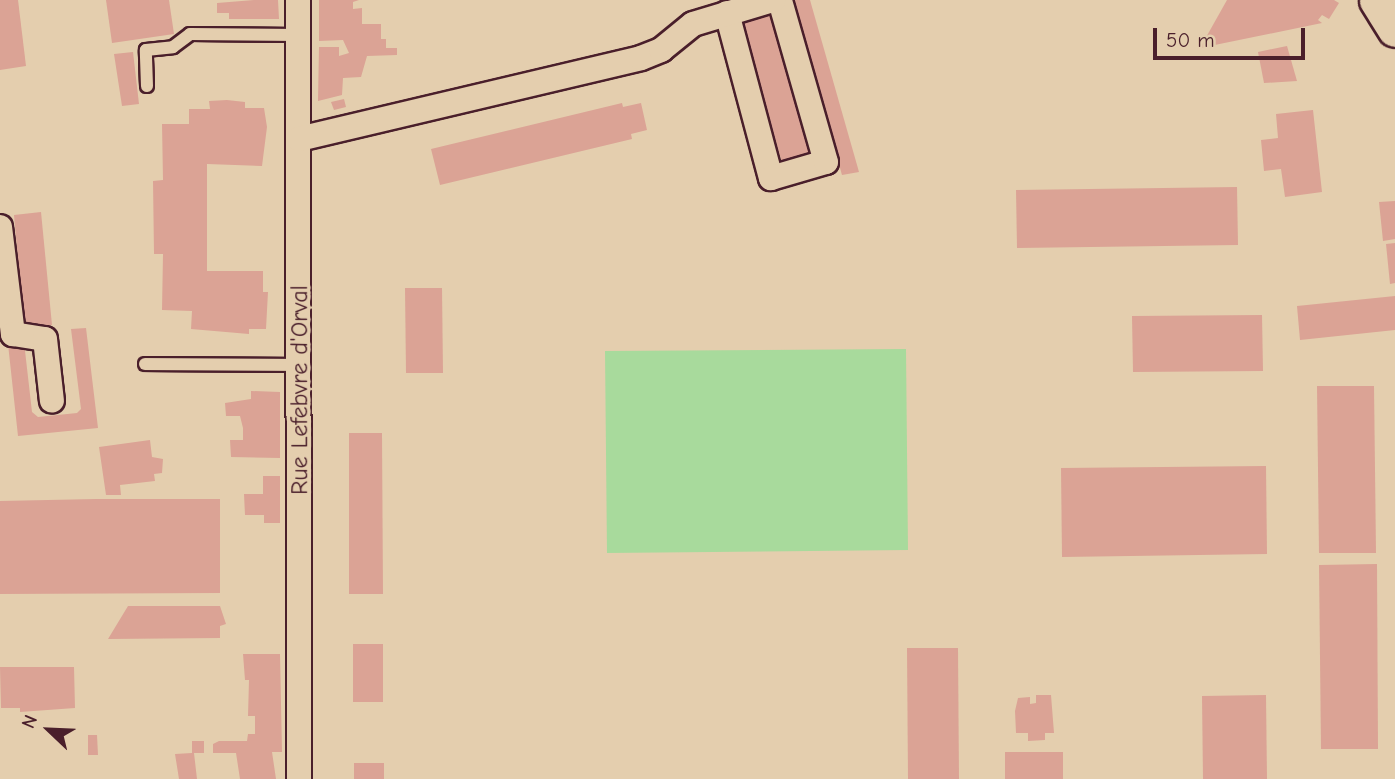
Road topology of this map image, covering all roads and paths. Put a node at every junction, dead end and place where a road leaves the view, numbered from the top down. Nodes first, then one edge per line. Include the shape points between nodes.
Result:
1 (298, 0) edge
2 (773, 0) edge
3 (780, 0) edge
4 (1377, 0) edge
5 (727, 13) junction
6 (1395, 29) edge
7 (299, 35) junction
8 (147, 86) dead end
9 (299, 139) junction
10 (0, 227) edge
11 (3, 274) edge
12 (145, 364) dead end
13 (300, 365) junction
14 (52, 401) dead end
15 (299, 779) edge

1 - 7 street, Rue Lefebvre d'Orval
2 - 5 street
3 - 5 street via 826,162 771,177
4 - 6 main road
5 - 9 street via 693,24 641,58
7 - 8 lane via 190,34 173,47 146,50
7 - 9 street, Rue Lefebvre d'Orval
9 - 13 street, Rue Lefebvre d'Orval
10 - 11 street
11 - 14 street via 13,334 45,339
12 - 13 lane
13 - 15 street, Rue Lefebvre d'Orval

